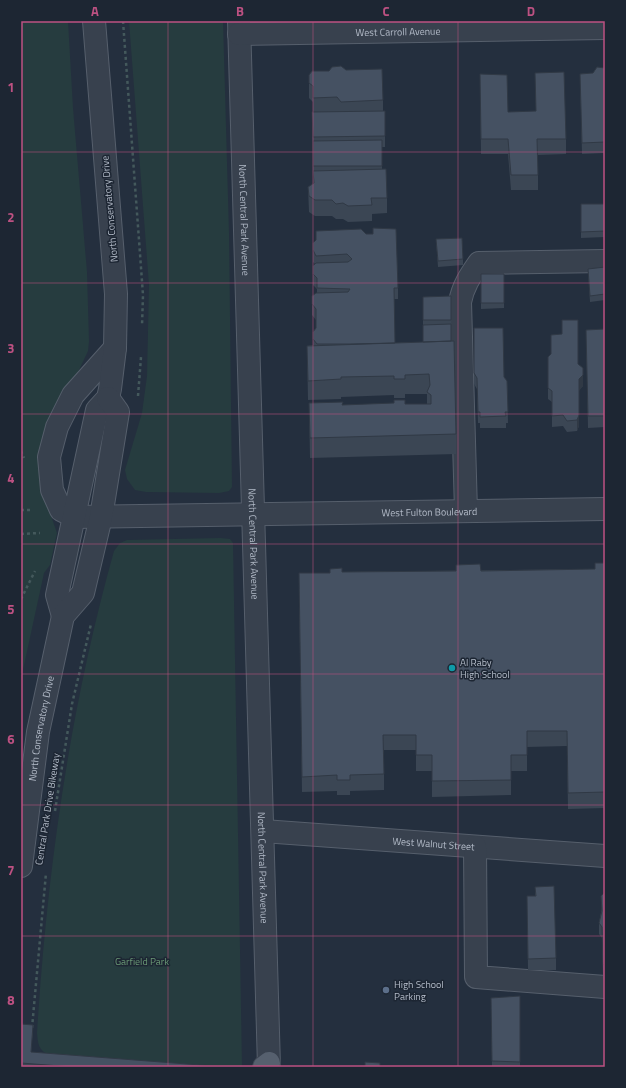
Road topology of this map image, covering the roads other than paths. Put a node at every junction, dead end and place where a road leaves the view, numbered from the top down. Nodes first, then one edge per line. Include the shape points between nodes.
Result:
1 (94, 21) edge
2 (239, 27) edge
3 (605, 28) edge
4 (605, 261) edge
5 (115, 348) junction
6 (108, 398) junction
7 (605, 509) edge
8 (466, 511) junction
9 (254, 515) junction
10 (100, 516) junction
11 (75, 517) junction
12 (63, 616) junction
13 (262, 831) junction
14 (475, 847) junction
15 (605, 856) edge
16 (21, 866) edge
17 (605, 987) edge
18 (267, 1066) edge

1 - 5 street, North Conservatory Drive via 116,294
2 - 3 street, West Carroll Avenue
2 - 9 street, North Central Park Avenue
4 - 8 street via 479,263 462,288 460,302
5 - 6 street, North Conservatory Drive
5 - 11 street via 73,395 57,427 49,457 52,490 61,510
6 - 10 street, North Conservatory Drive via 118,412
6 - 11 street, North Conservatory Drive via 97,410
7 - 8 street, West Fulton Boulevard
8 - 9 street, West Fulton Boulevard
9 - 10 street
9 - 13 street, North Central Park Avenue
10 - 11 street
10 - 12 street, North Conservatory Drive via 83,593
11 - 12 street, North Conservatory Drive via 57,595
12 - 16 street, North Conservatory Drive via 38,732
13 - 14 street, West Walnut Street
13 - 18 street, North Central Park Avenue
14 - 15 street, West Walnut Street
14 - 17 street via 476,977

